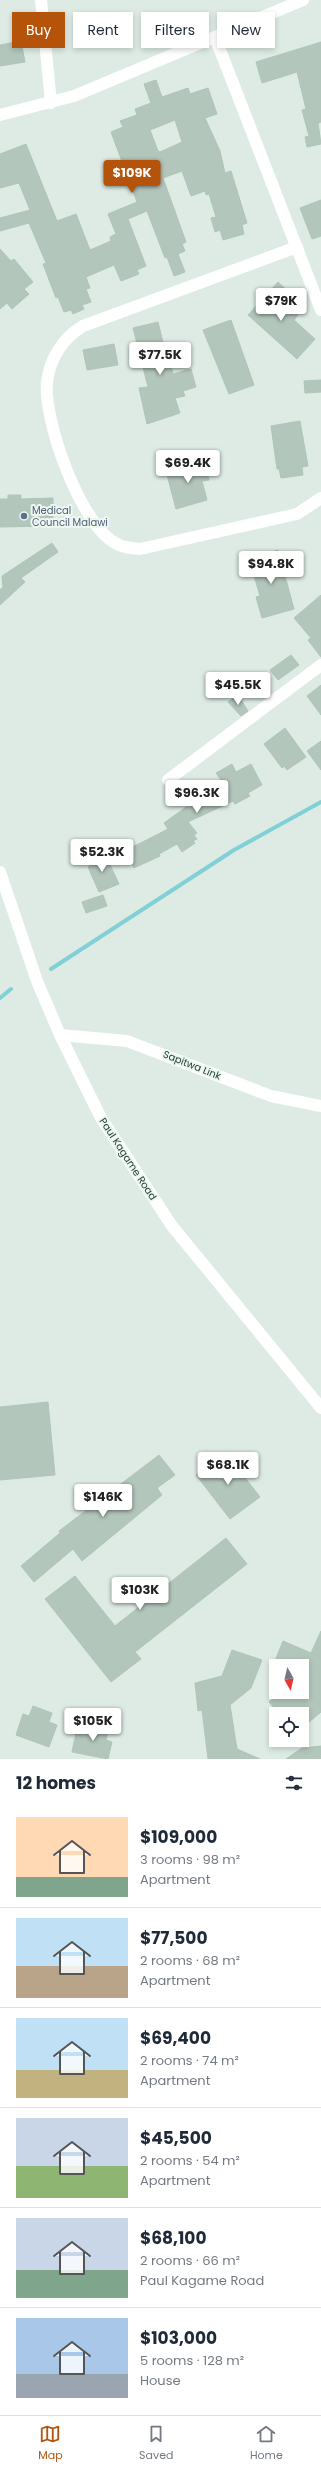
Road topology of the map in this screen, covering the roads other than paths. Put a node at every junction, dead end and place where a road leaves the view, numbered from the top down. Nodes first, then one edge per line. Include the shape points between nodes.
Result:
1 (41, 0) edge
2 (303, 0) edge
3 (215, 37) junction
4 (51, 103) junction
5 (0, 115) edge
6 (297, 247) junction
7 (321, 310) edge
8 (321, 498) edge
9 (321, 665) edge
10 (168, 780) dead end
11 (0, 872) edge
12 (4, 898) edge
13 (60, 1035) junction
14 (321, 1106) edge
15 (321, 1408) edge

1 - 4 street
2 - 3 street
3 - 4 street via 112,82
3 - 6 street
4 - 5 street
6 - 7 street
6 - 8 street via 83,326 70,334 56,353 47,381 46,395 64,464 79,500 100,531 117,545 140,549 290,515 310,507
9 - 10 street
11 - 12 street, Paul Kagame Road
12 - 13 street, Paul Kagame Road
13 - 14 street, Sapitwa Link via 127,1041 271,1096
13 - 15 street, Paul Kagame Road via 101,1118 172,1226

